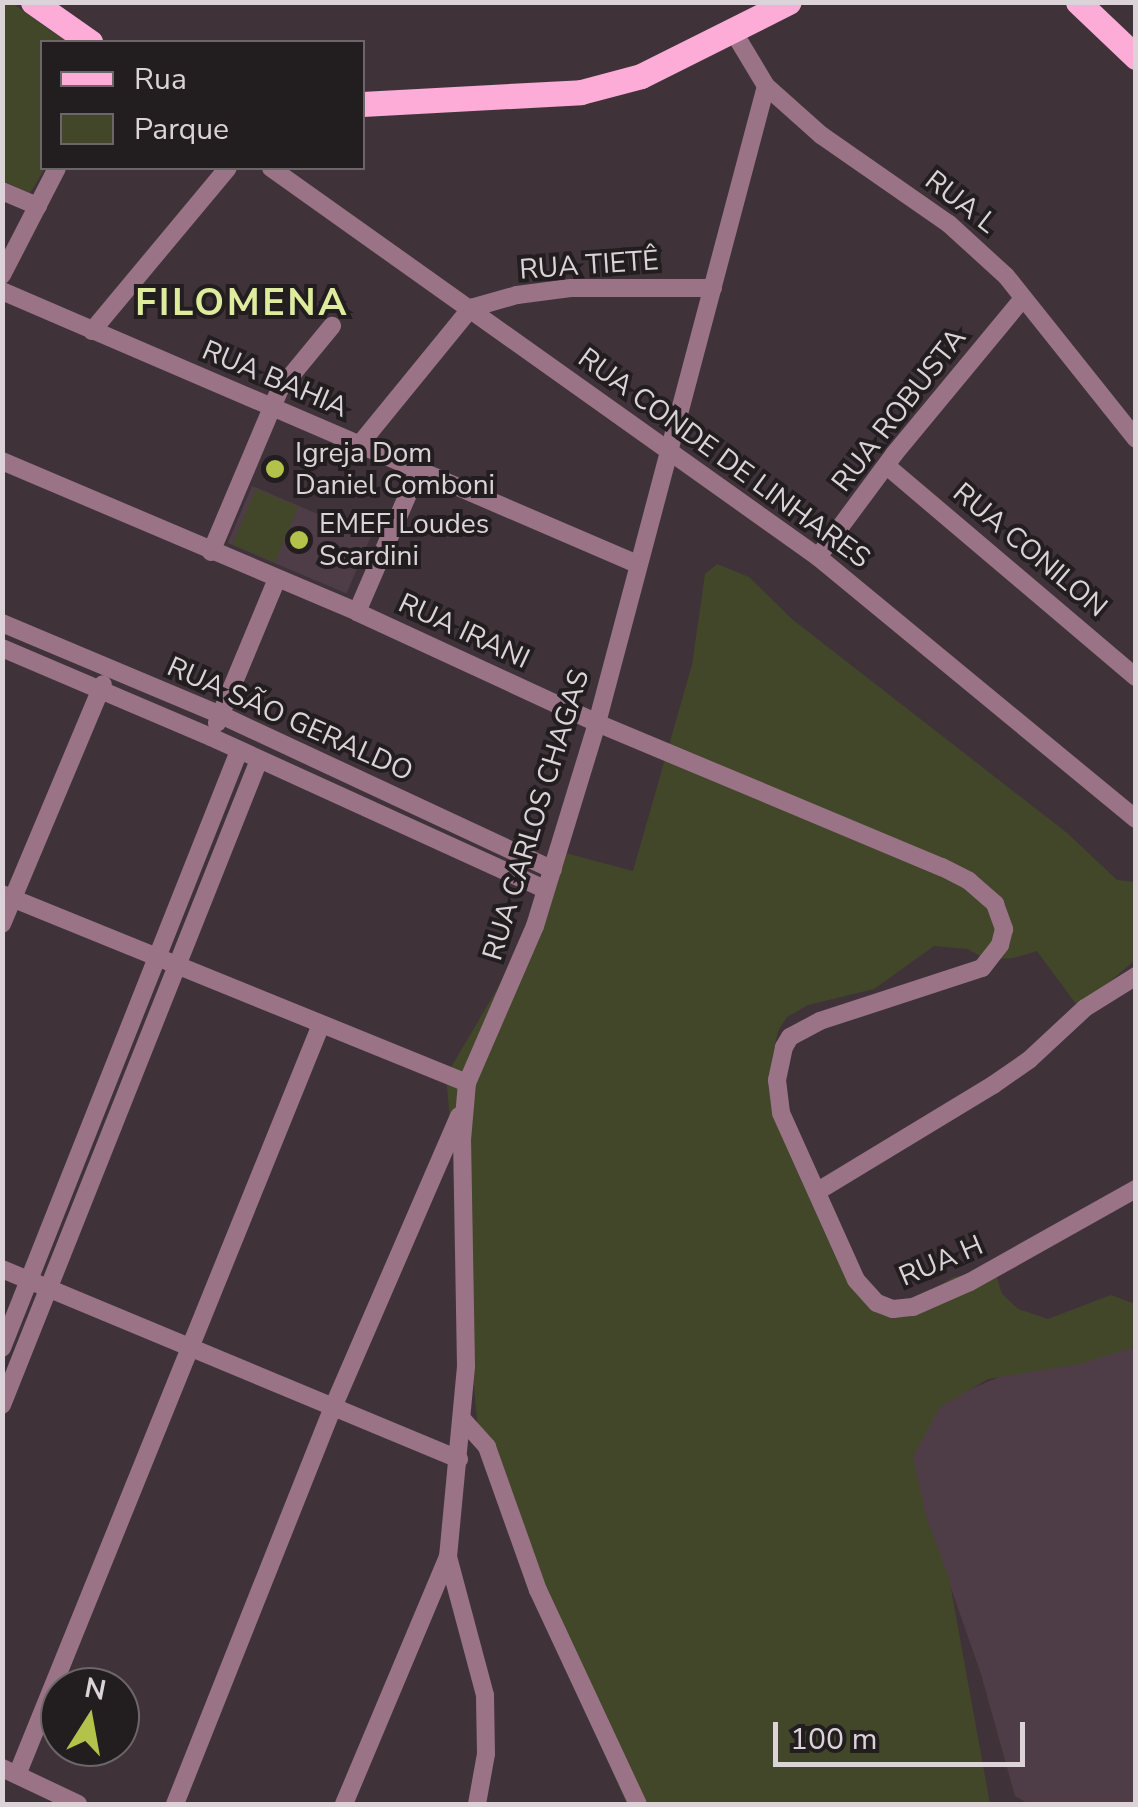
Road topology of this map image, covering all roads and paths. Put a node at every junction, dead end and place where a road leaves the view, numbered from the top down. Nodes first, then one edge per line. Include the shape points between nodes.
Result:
1 (33, 2) edge
2 (789, 2) edge
3 (1078, 2) edge
4 (748, 18) edge
5 (87, 40) edge
6 (1136, 57) edge
7 (766, 86) junction
8 (365, 104) edge
9 (57, 170) edge
10 (226, 170) edge
11 (274, 170) edge
12 (2, 191) edge
13 (38, 206) junction
14 (2, 276) edge
15 (713, 288) junction
16 (2, 291) edge
17 (1023, 298) junction
18 (472, 308) junction
19 (332, 326) dead end
20 (92, 331) junction
21 (272, 409) junction
22 (1136, 439) edge
23 (360, 444) junction
24 (667, 452) junction
25 (2, 460) edge
26 (888, 467) junction
27 (420, 470) junction
28 (211, 552) junction
29 (818, 557) junction
30 (637, 564) junction
31 (276, 581) junction
32 (357, 612) junction
33 (2, 623) edge
34 (2, 648) edge
35 (109, 670) junction
36 (1136, 677) edge
37 (100, 690) junction
38 (221, 714) junction
39 (597, 723) junction
40 (211, 737) junction
41 (239, 751) junction
42 (259, 760) junction
43 (1132, 817) edge
44 (552, 870) junction
45 (545, 890) junction
46 (7, 896) edge
47 (2, 924) edge
48 (158, 959) junction
49 (178, 966) junction
50 (982, 968) joint
51 (1136, 976) edge
52 (320, 1027) junction
53 (467, 1084) junction
54 (464, 1105) junction
55 (1136, 1189) edge
56 (818, 1192) junction
57 (2, 1268) edge
58 (30, 1279) junction
59 (52, 1288) junction
60 (191, 1347) junction
61 (2, 1348) edge
62 (2, 1405) edge
63 (334, 1405) junction
64 (463, 1420) junction
65 (460, 1459) junction
66 (448, 1557) junction
67 (10, 1771) edge
68 (78, 1804) edge
69 (176, 1804) edge
70 (344, 1804) edge
71 (477, 1804) edge
72 (638, 1804) edge

1 - 5 main road
2 - 4 main road
3 - 6 main road
4 - 7 street, RUA L
4 - 8 main road via 642,76 582,92
7 - 15 street, RUA CARLOS CHAGAS
7 - 17 street, RUA L via 821,135 949,224
9 - 13 street
10 - 20 street
11 - 18 street, RUA CONDE DE LINHARES
12 - 13 street
13 - 14 street
15 - 18 street, RUA TIETÊ via 571,288
15 - 24 street, RUA CARLOS CHAGAS
16 - 20 street, RUA BAHIA
17 - 22 street, RUA L
17 - 26 street, RUA ROBUSTA
18 - 23 street
18 - 24 street, RUA CONDE DE LINHARES
19 - 21 street
20 - 21 street, RUA BAHIA
21 - 23 street, RUA BAHIA
21 - 28 street
23 - 27 street, RUA BAHIA
24 - 29 street, RUA CONDE DE LINHARES
24 - 30 street, RUA CARLOS CHAGAS
25 - 28 street, RUA IRANI
26 - 29 street, RUA ROBUSTA
26 - 36 street, RUA CONILON
27 - 30 street, RUA BAHIA
27 - 32 street
28 - 31 street, RUA IRANI
29 - 43 street, RUA CONDE DE LINHARES
30 - 39 street, RUA CARLOS CHAGAS
31 - 32 street, RUA IRANI
31 - 38 street
32 - 39 street, RUA IRANI
33 - 35 street, RUA SÃO GERALDO
34 - 37 street, RUA SÃO GERALDO
35 - 37 street
35 - 38 street, RUA SÃO GERALDO
37 - 40 street, RUA SÃO GERALDO
37 - 46 street
38 - 40 street
38 - 44 street, RUA SÃO GERALDO
39 - 44 street, RUA CARLOS CHAGAS
39 - 50 street, RUA IRANI via 968,881 1002,916 1000,945
40 - 41 street, RUA SÃO GERALDO
41 - 42 street, RUA SÃO GERALDO
41 - 48 street
42 - 45 street, RUA SÃO GERALDO
42 - 49 street
44 - 45 street, RUA CARLOS CHAGAS
45 - 53 street, RUA CARLOS CHAGAS
46 - 47 street
46 - 48 street
48 - 49 street
48 - 58 street
49 - 52 street
49 - 59 street
50 - 56 street, RUA H via 820,1020 790,1037 778,1066 781,1113
51 - 56 street via 1085,1008 993,1084
52 - 53 street
52 - 60 street
53 - 54 street, RUA CARLOS CHAGAS
54 - 63 street
54 - 64 street, RUA CARLOS CHAGAS
55 - 56 street, RUA H via 970,1282 894,1309 866,1295 856,1280
57 - 58 street
58 - 59 street
58 - 61 street
59 - 60 street
59 - 62 street
60 - 63 street
60 - 67 street
63 - 65 street
63 - 69 street
64 - 65 street, RUA CARLOS CHAGAS
64 - 72 street via 487,1447 538,1590
65 - 66 street, RUA CARLOS CHAGAS
66 - 70 street
66 - 71 street, RUA CARLOS CHAGAS via 485,1695 486,1754
67 - 68 street

